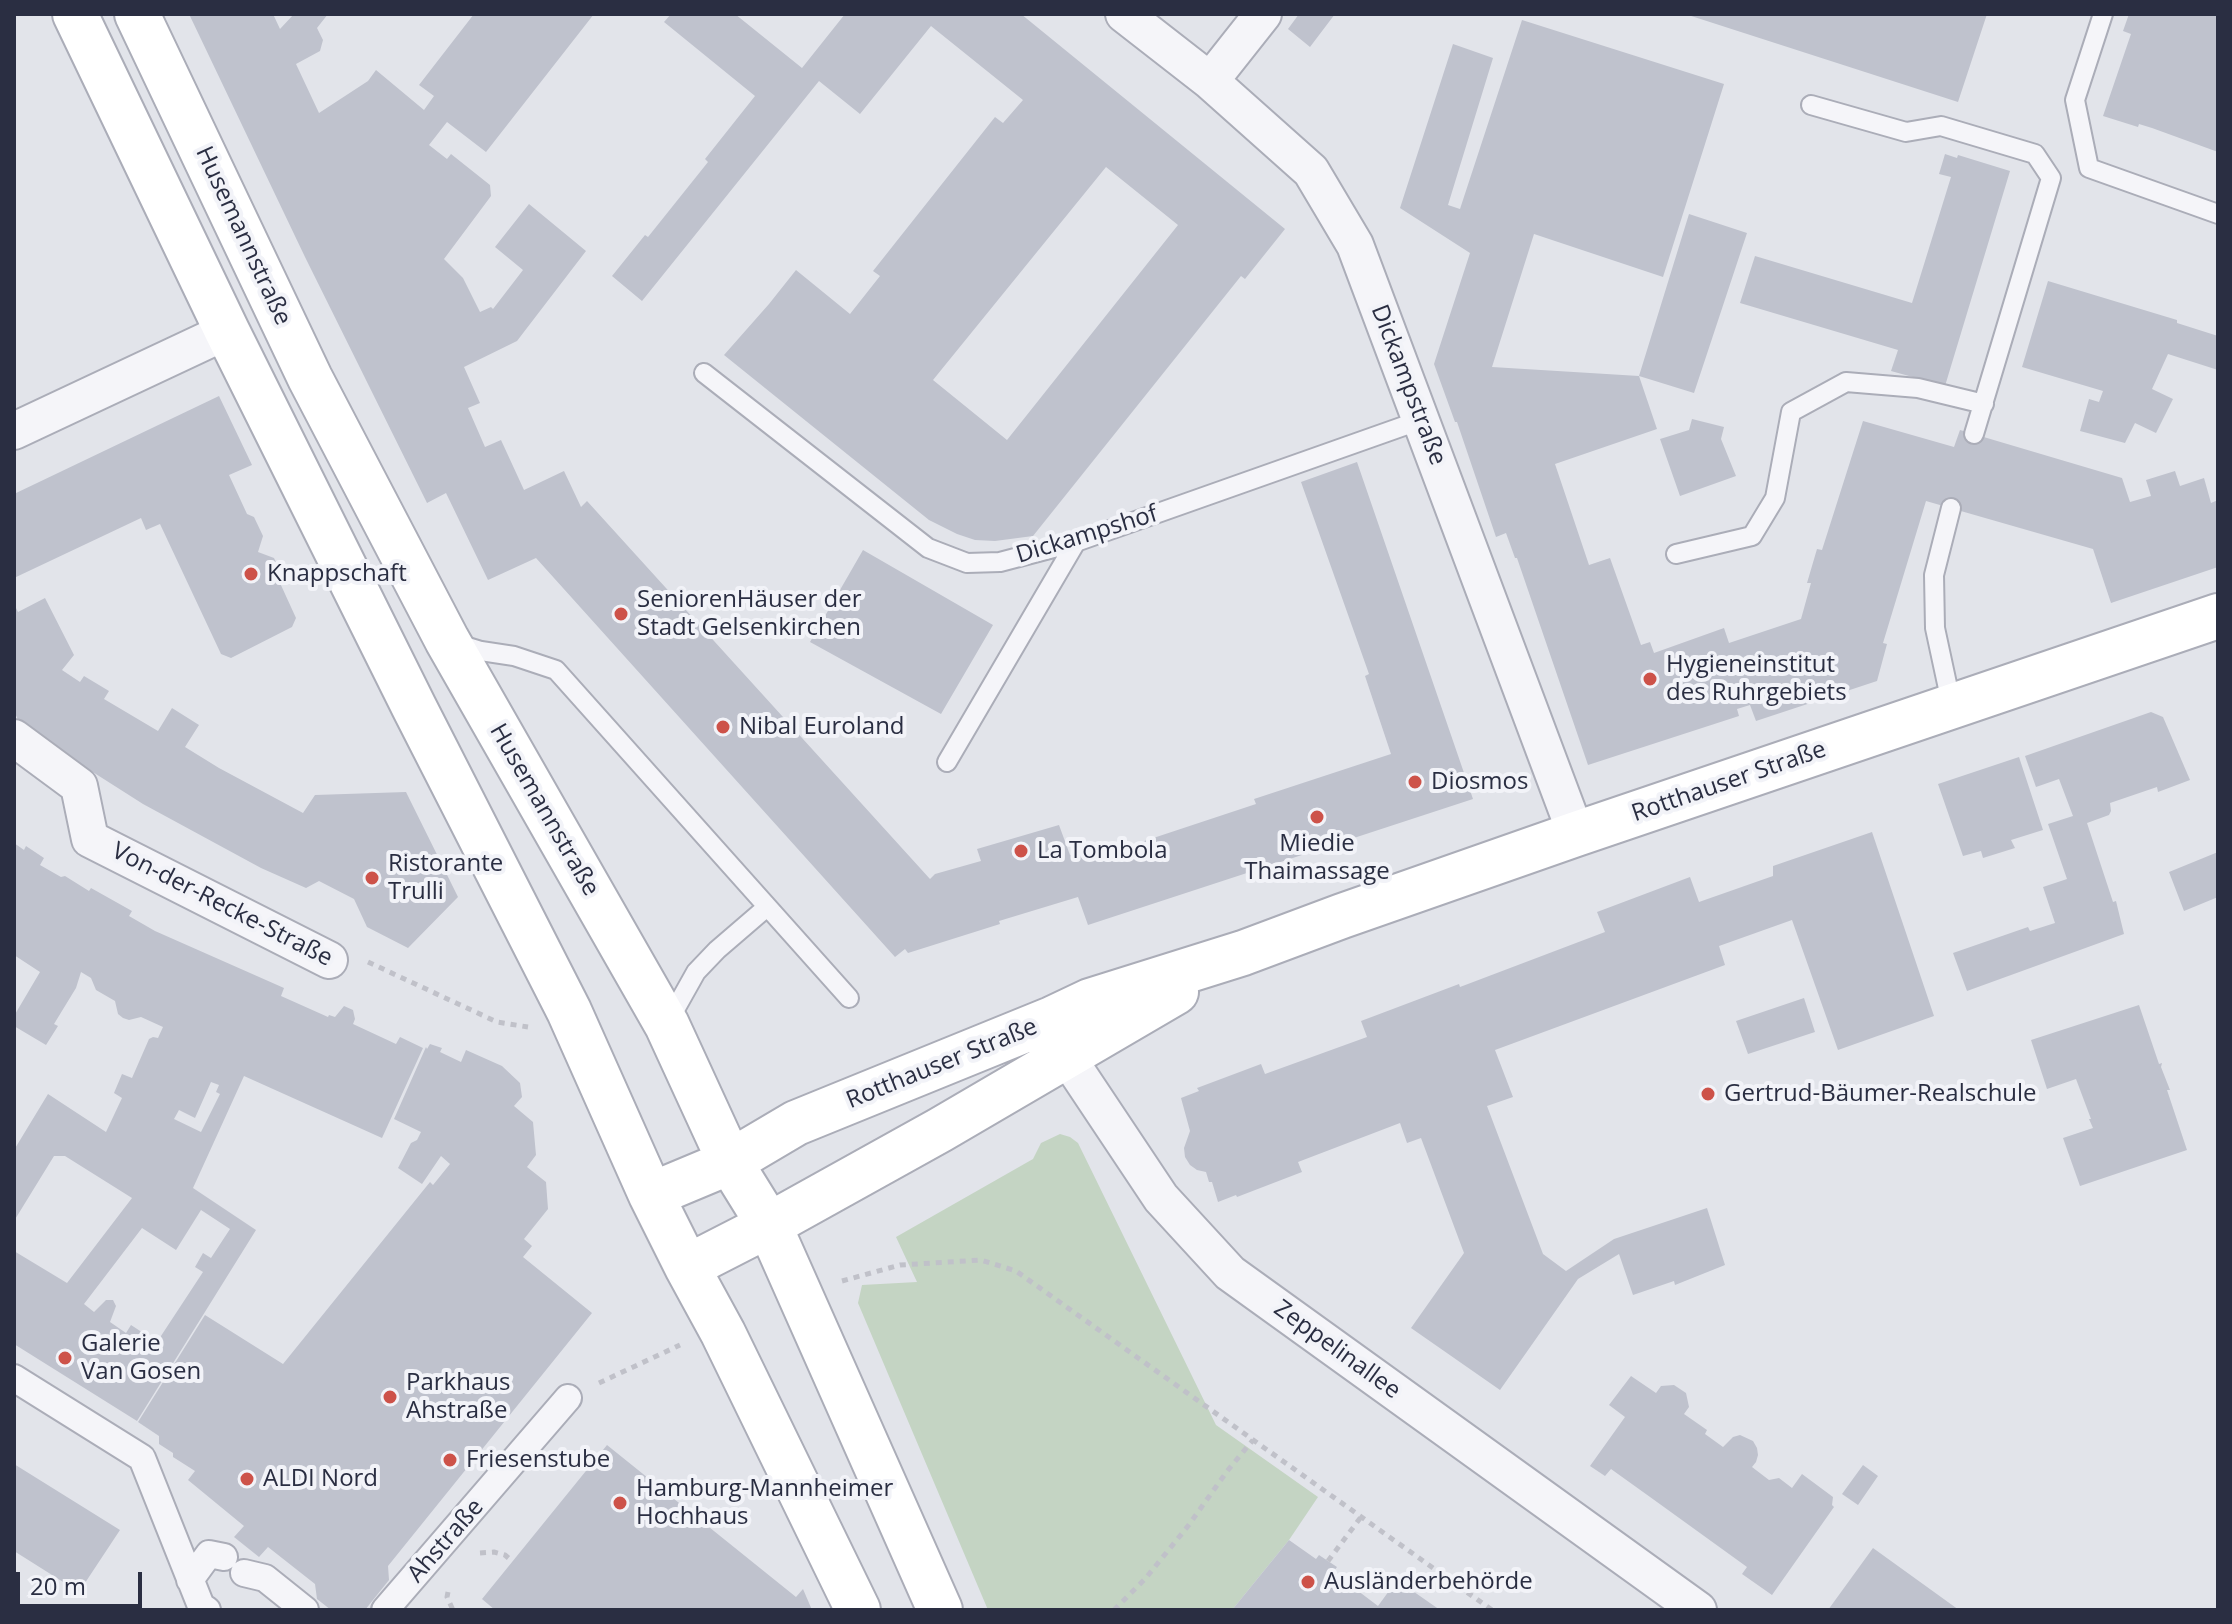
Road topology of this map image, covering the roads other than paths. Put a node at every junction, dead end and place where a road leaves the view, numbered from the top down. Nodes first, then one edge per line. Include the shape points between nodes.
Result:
1 (75, 14) edge
2 (137, 14) edge
3 (1124, 14) edge
4 (1263, 14) edge
5 (2103, 14) edge
6 (1210, 81) junction
7 (1811, 105) dead end
8 (2218, 214) edge
9 (227, 331) junction
10 (704, 373) dead end
11 (1984, 404) junction
12 (1421, 420) junction
13 (14, 431) edge
14 (1974, 434) dead end
15 (1951, 508) dead end
16 (1076, 542) junction
17 (1676, 554) dead end
18 (2218, 616) edge
19 (447, 640) junction
20 (1952, 707) junction
21 (14, 738) edge
22 (947, 762) dead end
23 (1576, 834) junction
24 (767, 907) junction
25 (329, 960) road end
26 (849, 998) dead end
27 (667, 1025) junction
28 (1059, 1038) junction
29 (730, 1162) junction
30 (651, 1195) junction
31 (769, 1225) junction
32 (687, 1267) junction
33 (14, 1378) edge
34 (568, 1398) road end
35 (190, 1580) junction
36 (207, 1610) edge
37 (305, 1610) edge
38 (385, 1610) edge
39 (858, 1610) edge
40 (940, 1610) edge
41 (1698, 1610) edge

1 - 9 main road
2 - 19 main road, Husemannstraße via 310,378
3 - 6 street, Dickampstraße
4 - 6 street
5 - 8 lane via 2075,100 2089,168
6 - 12 street, Dickampstraße via 1311,171 1355,245
7 - 11 lane via 1906,132 1941,126 2035,154 2051,178
9 - 13 street
9 - 30 main road via 569,1011
10 - 16 lane, Dickampshof via 928,548 967,563 1000,562
11 - 14 lane
11 - 17 lane via 1918,388 1846,382 1791,412 1775,498 1752,536
12 - 16 lane, Dickampshof
12 - 23 street, Dickampstraße
15 - 20 lane via 1934,575 1935,628
16 - 22 lane
18 - 20 main road, Rotthauser Straße
19 - 24 lane via 556,670
19 - 27 main road, Husemannstraße
20 - 23 main road, Rotthauser Straße
21 - 25 street, Von-der-Recke-Straße via 79,786 90,839
23 - 28 main road, Rotthauser Straße via 1243,953
24 - 26 lane
24 - 27 lane via 696,972
27 - 29 main road, Husemannstraße
28 - 29 main road, Rotthauser Straße via 796,1123
28 - 31 main road, Rotthauser Straße
28 - 41 street, Zeppelinallee via 1161,1198 1230,1273
29 - 30 main road, Rotthauser Straße
29 - 31 main road, Husemannstraße
30 - 32 main road
31 - 32 main road, Rotthauser Straße
31 - 40 main road, Husemannstraße
32 - 39 main road
33 - 35 street via 142,1458
34 - 38 street, Ahstraße
35 - 36 street
35 - 37 street via 209,1554 265,1578

